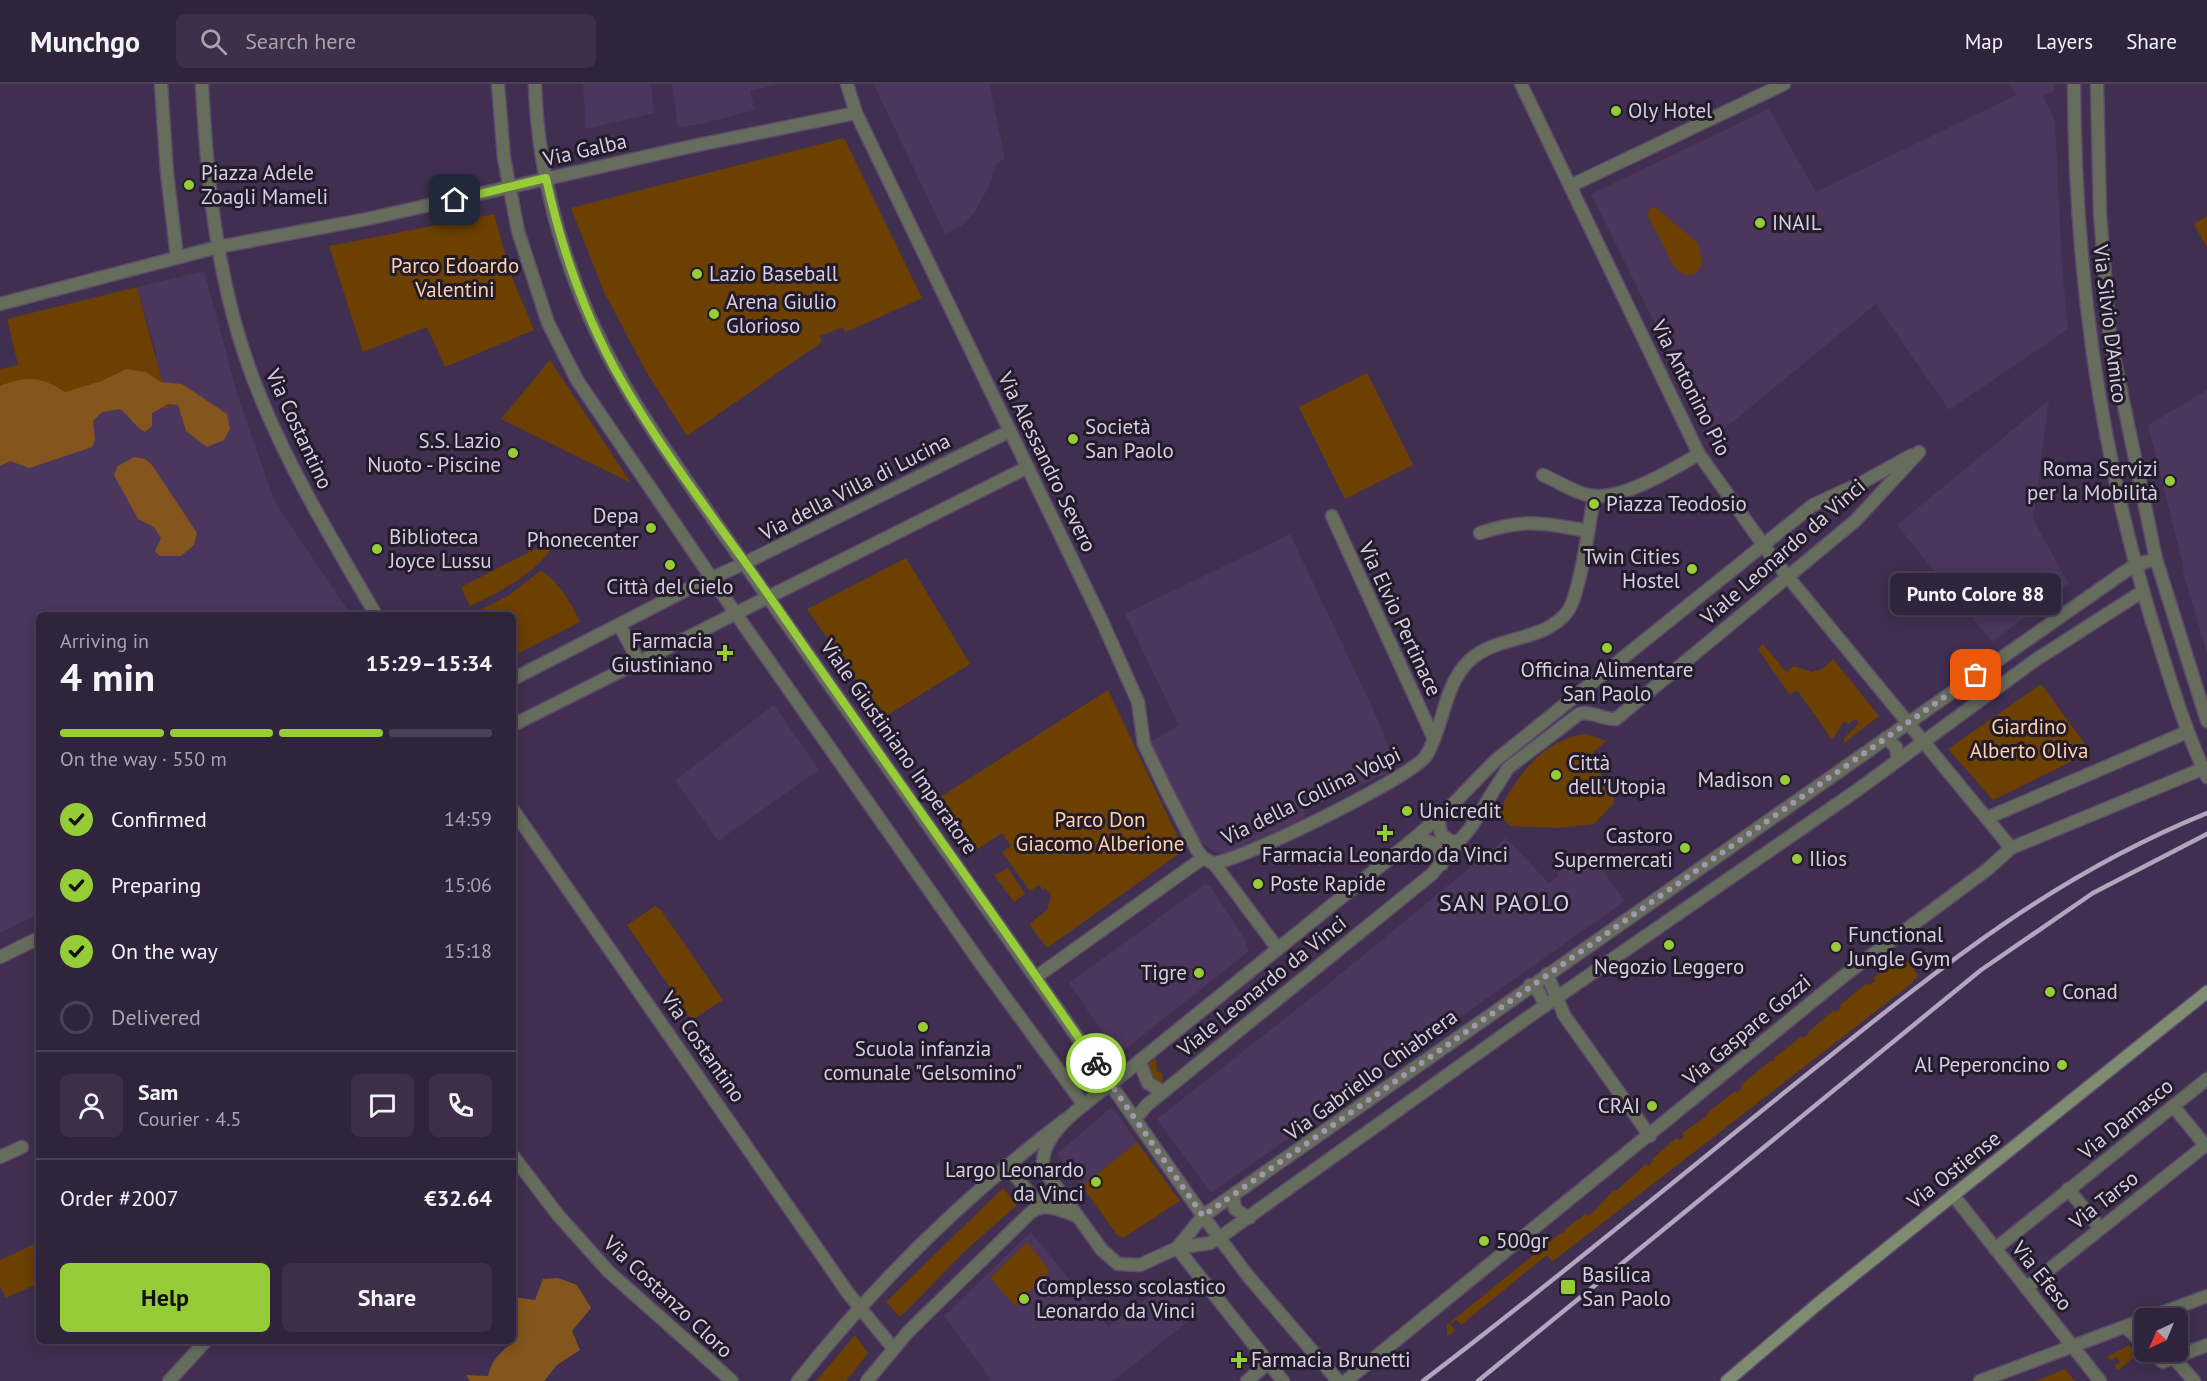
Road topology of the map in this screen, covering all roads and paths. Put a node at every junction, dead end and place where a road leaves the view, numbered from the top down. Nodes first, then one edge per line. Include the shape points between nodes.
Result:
1 (161, 84) edge
2 (202, 84) edge
3 (498, 84) edge
4 (535, 84) edge
5 (847, 84) edge
6 (1521, 84) edge
7 (1784, 84) edge
8 (2074, 84) edge
9 (2097, 84) edge
10 (856, 113) junction
11 (546, 178) junction
12 (1570, 186) junction
13 (509, 188) junction
14 (218, 247) junction
15 (177, 257) junction
16 (0, 304) edge
17 (1010, 431) junction
18 (1699, 454) junction
19 (1028, 467) junction
20 (1543, 475) dead end
21 (1594, 496) junction
22 (1332, 516) dead end
23 (1588, 531) junction
24 (1480, 533) dead end
25 (1762, 545) junction
26 (2156, 559) junction
27 (745, 563) junction
28 (2134, 565) junction
29 (1789, 578) junction
30 (712, 579) junction
31 (2143, 591) junction
32 (770, 598) junction
33 (374, 612) edge
34 (736, 614) junction
35 (620, 626) junction
36 (2021, 643) junction
37 (639, 662) junction
38 (2034, 662) junction
39 (516, 678) edge
40 (2207, 721) edge
41 (1908, 722) junction
42 (516, 724) edge
43 (2187, 732) junction
44 (1886, 738) junction
45 (1434, 739) junction
46 (1923, 740) junction
47 (1898, 760) junction
48 (2206, 771) edge
49 (516, 814) edge
50 (1438, 818) junction
51 (1987, 818) junction
52 (1416, 837) junction
53 (1460, 841) junction
54 (2011, 848) junction
55 (1208, 860) junction
56 (1442, 864) junction
57 (36, 939) edge
58 (1278, 949) junction
59 (0, 957) edge
60 (1547, 974) junction
61 (1036, 976) junction
62 (1530, 985) junction
63 (2207, 992) edge
64 (1556, 998) junction
65 (1545, 1006) junction
66 (1140, 1063) junction
67 (2207, 1079) edge
68 (1111, 1084) junction
69 (1163, 1092) junction
70 (1084, 1105) junction
71 (2173, 1106) junction
72 (1136, 1118) junction
73 (1066, 1119) junction
74 (1650, 1136) junction
75 (2206, 1144) edge
76 (22, 1147) dead end
77 (0, 1157) edge
78 (516, 1160) edge
79 (1006, 1165) junction
80 (2068, 1189) junction
81 (1953, 1195) junction
82 (1233, 1196) junction
83 (1041, 1207) junction
84 (1203, 1216) junction
85 (1078, 1217) junction
86 (1249, 1218) junction
87 (2100, 1228) junction
88 (1220, 1238) junction
89 (1177, 1248) junction
90 (1995, 1249) junction
91 (2026, 1288) junction
92 (2207, 1296) edge
93 (859, 1307) junction
94 (2175, 1308) edge
95 (2134, 1324) edge
96 (2126, 1327) junction
97 (2134, 1335) edge
98 (203, 1344) edge
99 (2207, 1345) edge
100 (2072, 1346) junction
101 (894, 1348) junction
102 (2188, 1352) edge
103 (2177, 1362) edge
104 (1268, 1363) junction
105 (169, 1381) edge
106 (732, 1381) edge
107 (798, 1381) edge
108 (867, 1381) edge
109 (1247, 1381) edge
110 (1283, 1381) edge
111 (1338, 1381) edge
112 (1346, 1381) edge
113 (1727, 1381) edge
114 (1980, 1381) edge
115 (2100, 1381) edge
116 (2194, 1381) edge

1 - 15 street
2 - 14 street via 209,191
3 - 13 street
4 - 11 street, Viale Giustiniano Imperatore
5 - 10 street, Via Alessandro Severo
6 - 12 street, Via Antonino Pio
7 - 12 street
8 - 28 street, Via Silvio D'Amico via 2077,207 2090,345
9 - 26 street, Via Silvio D'Amico via 2098,184 2107,315
10 - 11 street, Via Galba
10 - 17 street, Via Alessandro Severo
11 - 13 street, Via Galba
11 - 27 street, Viale Giustiniano Imperatore via 568,258 613,365 670,456
12 - 18 street, Via Antonino Pio
13 - 14 street, Via Galba
13 - 30 street via 528,266 561,352
14 - 15 street, Via Galba
14 - 33 street, Via Costantino via 256,386 311,503
15 - 16 street, Via Galba
17 - 19 street, Via Alessandro Severo
17 - 27 street, Via della Villa di Lucina
18 - 21 street via 1637,485
18 - 25 street, Via Antonino Pio
19 - 32 street
19 - 55 street, Via Alessandro Severo via 1138,702 1144,744 1190,839
20 - 21 street
21 - 23 street
22 - 45 street, Via Elvio Pertinace
23 - 24 street via 1536,523 1505,525
23 - 45 street, Via della Collina Volpi via 1573,601 1567,612 1549,627 1486,649 1468,662 1456,681
25 - 29 street, Via Antonino Pio
25 - 29 street, Viale Leonardo da Vinci via 1819,501 1919,452 1855,521
25 - 50 street, Viale Leonardo da Vinci via 1496,760
26 - 28 street
26 - 40 street, Via Silvio D'Amico
27 - 30 street, Via della Villa di Lucina
27 - 32 street, Viale Giustiniano Imperatore
28 - 31 street, Via Silvio D'Amico
28 - 36 street, Via Gabriello Chiabrera
29 - 41 street, Via Antonino Pio
29 - 53 street, Viale Leonardo da Vinci via 1616,719 1579,714 1517,762 1502,777
30 - 34 street
30 - 35 street, Via della Villa di Lucina
31 - 38 street, Via Gabriello Chiabrera
31 - 43 street, Via Silvio D'Amico
32 - 34 street
32 - 61 street, Viale Giustiniano Imperatore
34 - 37 street
34 - 70 street
35 - 37 street
35 - 39 street, Via della Villa di Lucina
36 - 38 street
36 - 41 street, Via Gabriello Chiabrera
37 - 42 street
38 - 46 street, Via Gabriello Chiabrera
41 - 44 street, Via Gabriello Chiabrera
41 - 46 street, Via Antonino Pio
43 - 48 street, Via Silvio D'Amico
43 - 51 street
44 - 47 street via 1896,747
44 - 60 street, Via Gabriello Chiabrera
45 - 55 street, Via della Collina Volpi via 1425,758 1405,775 1237,858
46 - 47 street, Via Gabriello Chiabrera
46 - 51 street, Via Antonino Pio
47 - 64 street, Via Gabriello Chiabrera
48 - 54 street, Via Gaspare Gozzi
49 - 93 street, Via Costantino
50 - 52 street, Viale Leonardo da Vinci
50 - 53 street via 1443,836 1451,842
51 - 54 street, Via Antonino Pio
52 - 56 street via 1435,844
52 - 58 street, Viale Leonardo da Vinci
53 - 56 street, Viale Leonardo da Vinci
54 - 74 street, Via Gaspare Gozzi via 1845,975
55 - 58 street, Via Alessandro Severo
55 - 61 street
56 - 69 street, Viale Leonardo da Vinci
57 - 59 street
58 - 66 street, Viale Leonardo da Vinci
60 - 62 street, Via Gabriello Chiabrera
60 - 64 street
61 - 68 street, Viale Giustiniano Imperatore
62 - 65 street via 1539,992
62 - 82 street, Via Gabriello Chiabrera
63 - 81 main road, Via Ostiense
64 - 65 street, Via Gabriello Chiabrera
64 - 74 street
65 - 86 street, Via Gabriello Chiabrera
66 - 68 street, Viale Leonardo da Vinci
66 - 69 street via 1148,1083
67 - 71 street, Via Damasco
68 - 70 street
68 - 72 street, Viale Giustiniano Imperatore
69 - 72 street, Viale Leonardo da Vinci
70 - 73 street
71 - 75 street
71 - 80 street, Via Damasco
72 - 84 street, Viale Giustiniano Imperatore
73 - 79 street
73 - 85 street via 1048,1146 1043,1167
74 - 112 street, Via Gaspare Gozzi
75 - 87 street, Via Tarso
76 - 77 street
78 - 106 street, Via Costanzo Cloro via 609,1272
79 - 83 street
79 - 93 street via 953,1212
80 - 87 street
80 - 90 street, Via Damasco
81 - 90 street, Via Efeso
81 - 113 main road, Via Ostiense
82 - 84 street, Via Gabriello Chiabrera
82 - 86 street via 1236,1209
83 - 85 street
83 - 101 street via 1030,1212 979,1259
84 - 88 street, Viale Giustiniano Imperatore
84 - 89 street
85 - 89 street via 1107,1256 1118,1264 1140,1265
86 - 88 street, Via Gabriello Chiabrera
87 - 91 street, Via Tarso
88 - 89 street
88 - 111 street, Viale Giustiniano Imperatore
89 - 104 street
90 - 91 street, Via Efeso
91 - 100 street, Via Efeso
92 - 94 street
93 - 101 street
93 - 107 street
95 - 96 street
96 - 97 street
96 - 100 street
98 - 105 street
99 - 102 street
100 - 114 street
100 - 115 street, Via Efeso
101 - 108 street
103 - 116 street
104 - 109 street
104 - 110 street

